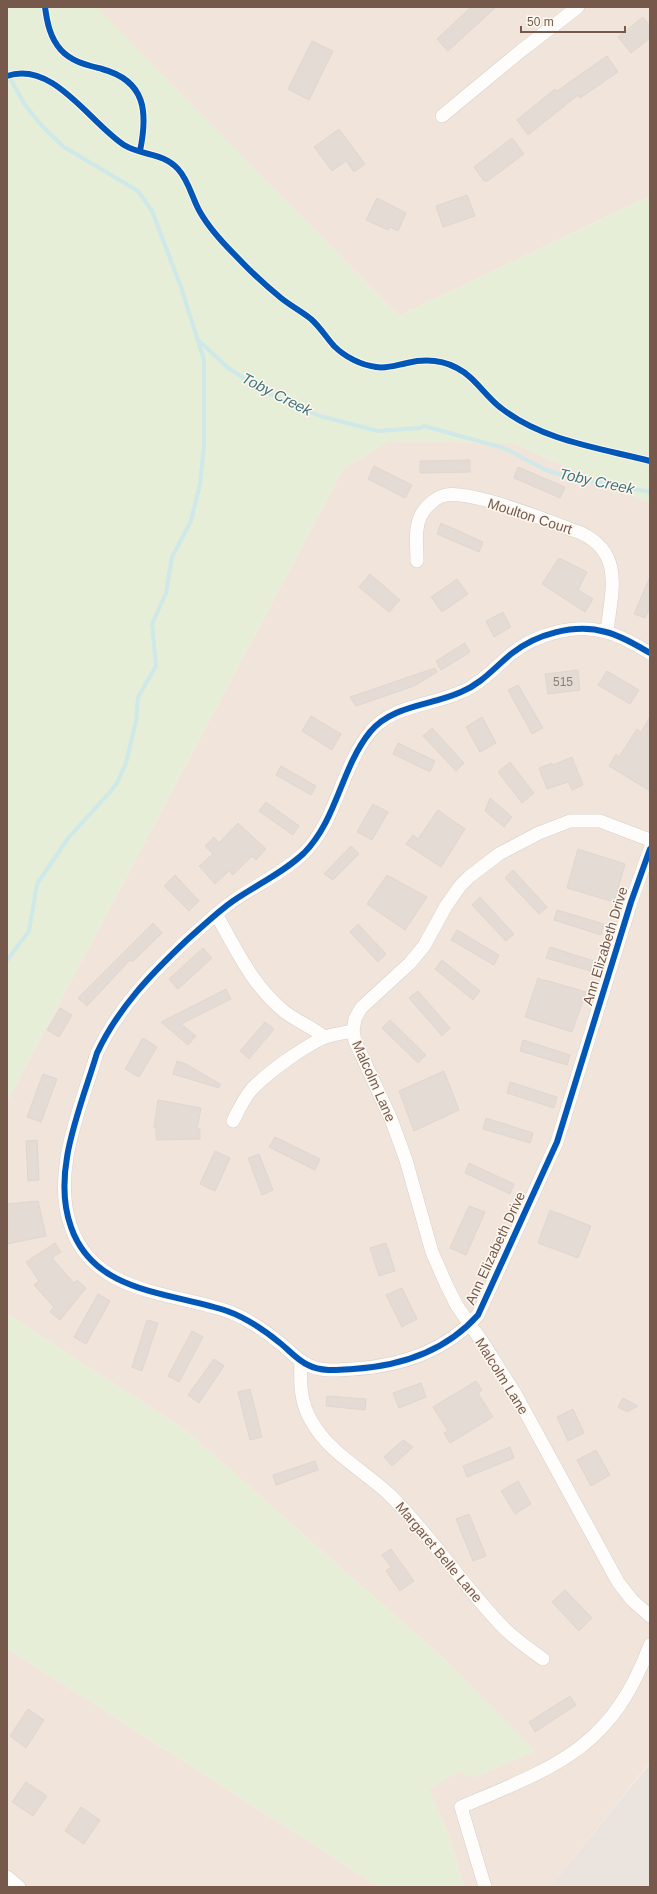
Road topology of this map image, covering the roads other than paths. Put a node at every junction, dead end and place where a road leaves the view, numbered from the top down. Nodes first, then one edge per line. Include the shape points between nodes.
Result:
1 (578, 7) edge
2 (442, 116) dead end
3 (417, 560) dead end
4 (607, 632) junction
5 (650, 653) edge
6 (650, 840) edge
7 (650, 849) edge
8 (216, 914) junction
9 (354, 1031) junction
10 (324, 1037) junction
11 (233, 1121) dead end
12 (470, 1324) junction
13 (301, 1361) junction
14 (650, 1616) edge
15 (650, 1644) edge
16 (543, 1659) dead end
17 (7, 1877) edge
18 (19, 1887) edge
19 (485, 1887) edge

1 - 2 street
3 - 4 street, Moulton Court via 416,533 422,514 431,502 447,495 459,494 482,500 581,533 603,548 610,560 613,580
4 - 5 street, Ann Elizabeth Drive
4 - 8 street, Ann Elizabeth Drive via 570,630 550,634 530,642 484,679 462,692 439,701 401,710 385,719 370,731 359,748 322,828 305,852
6 - 9 street via 600,821 570,821 539,832 499,854 460,886 424,946 410,963 361,1008 355,1019
7 - 12 street, Ann Elizabeth Drive via 557,1142 478,1314
8 - 10 street via 266,996 285,1012
8 - 13 street, Ann Elizabeth Drive via 168,958 133,995 97,1053 67,1151 64,1174 65,1208 74,1236 85,1253 111,1276 131,1286 235,1314 251,1322
9 - 10 street
9 - 12 street, Malcolm Lane via 355,1041 391,1118 432,1252 456,1306
10 - 11 street via 253,1088
12 - 13 street, Ann Elizabeth Drive via 430,1351 388,1365 324,1369 309,1366
12 - 14 street, Malcolm Lane via 516,1395 618,1582 632,1600
13 - 16 street, Margaret Belle Lane via 300,1385 303,1404 311,1422 322,1437 390,1495 416,1522 502,1626
15 - 19 street via 627,1696 591,1739 556,1765 461,1807
17 - 18 street

